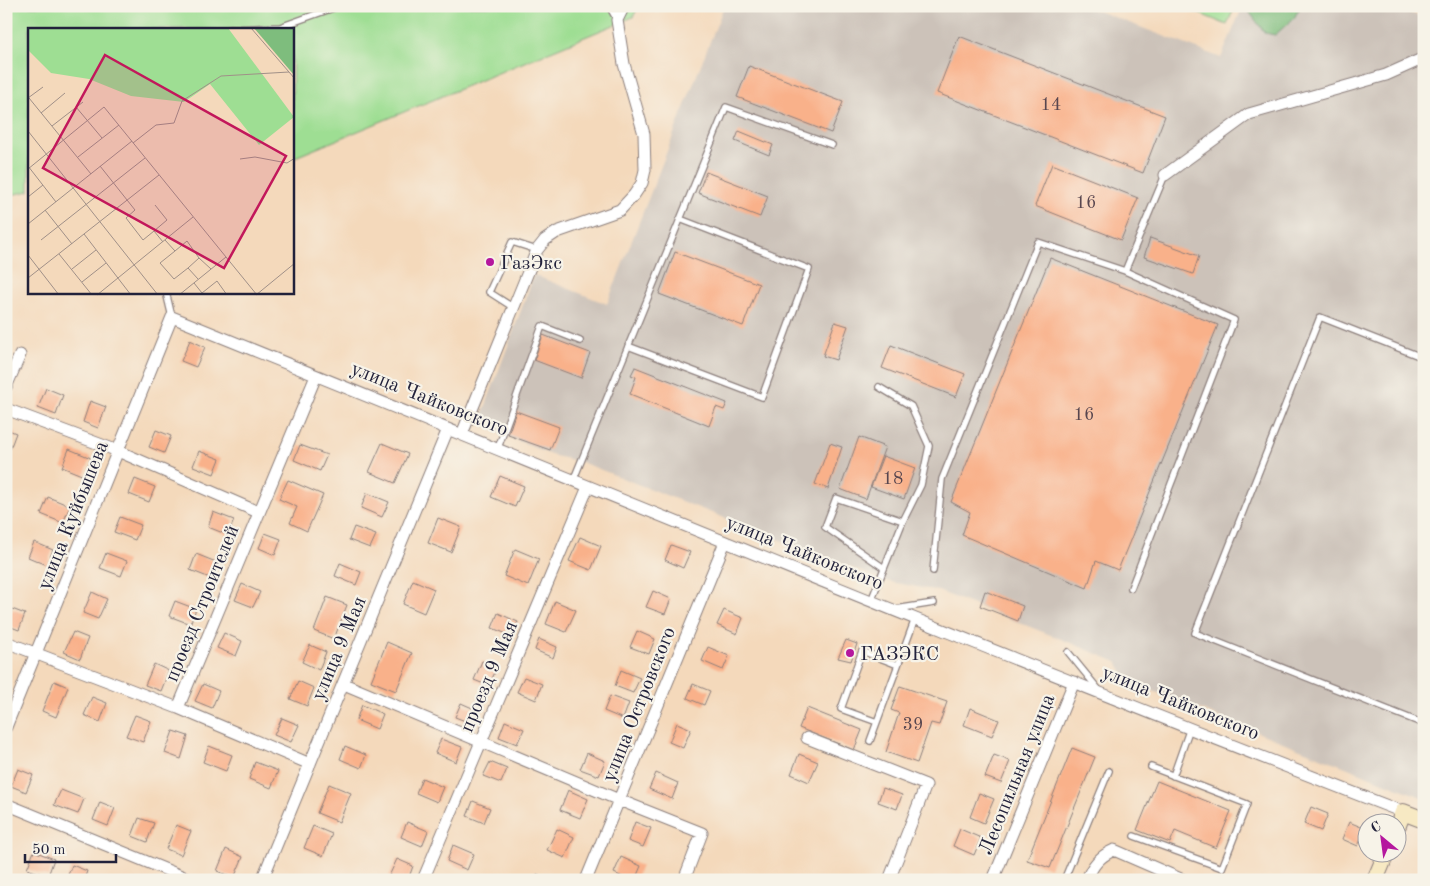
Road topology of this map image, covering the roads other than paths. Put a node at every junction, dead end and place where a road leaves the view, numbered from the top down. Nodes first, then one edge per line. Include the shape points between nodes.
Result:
1 (339, 6) edge
2 (609, 6) edge
3 (624, 6) edge
4 (617, 20) junction
5 (255, 28) edge
6 (1424, 58) edge
7 (832, 145) dead end
8 (1165, 175) joint
9 (680, 220) junction
10 (537, 250) junction
11 (1125, 271) junction
12 (166, 294) edge
13 (514, 308) junction
14 (172, 317) junction
15 (580, 341) dead end
16 (628, 346) junction
17 (20, 355) dead end
18 (1424, 358) edge
19 (316, 376) junction
20 (879, 387) dead end
21 (6, 388) edge
22 (6, 409) edge
23 (448, 429) junction
24 (462, 434) junction
25 (498, 448) junction
26 (118, 451) junction
27 (573, 481) junction
28 (588, 487) junction
29 (258, 512) junction
30 (903, 521) junction
31 (725, 542) junction
32 (884, 568) junction
33 (933, 571) dead end
34 (1131, 588) dead end
35 (871, 601) junction
36 (934, 603) dead end
37 (891, 610) junction
38 (915, 619) junction
39 (6, 642) edge
40 (1068, 652) dead end
41 (36, 653) junction
42 (898, 665) junction
43 (1074, 682) junction
44 (344, 684) junction
45 (1102, 694) junction
46 (178, 708) junction
47 (877, 722) junction
48 (1424, 724) edge
49 (6, 727) edge
50 (1190, 728) junction
51 (807, 738) dead end
52 (482, 741) junction
53 (870, 741) dead end
54 (310, 764) junction
55 (1151, 767) dead end
56 (1109, 771) dead end
57 (1173, 776) junction
58 (619, 800) junction
59 (6, 804) edge
60 (1391, 814) edge
61 (1408, 819) edge
62 (1424, 820) edge
63 (1134, 836) dead end
64 (1382, 864) edge
65 (191, 880) edge
66 (262, 880) edge
67 (424, 880) edge
68 (586, 880) edge
69 (684, 880) edge
70 (889, 880) edge
71 (993, 880) edge
72 (1064, 880) edge
73 (1087, 880) edge
74 (1183, 880) edge
75 (1375, 880) edge

1 - 5 lane via 280,27
2 - 4 lane
3 - 4 street
4 - 10 street via 624,64 644,134 642,183 620,210 557,232
6 - 8 street via 1386,75 1249,114
7 - 9 lane via 726,107
8 - 11 lane
9 - 16 lane
9 - 16 lane via 809,269 762,397
10 - 13 street
10 - 13 lane via 512,242 489,292
11 - 33 lane via 1038,242 942,479
11 - 34 lane via 1234,320
12 - 14 lane
13 - 24 street
14 - 19 street, улица Чайковского
14 - 26 street, улица Куйбышева
15 - 25 lane via 542,326
16 - 27 lane
17 - 21 street
18 - 48 lane via 1320,317 1195,634
19 - 23 street, улица Чайковского
19 - 29 street, проезд Строителей
20 - 30 lane via 911,406 929,446 921,485
22 - 26 street, проезд Строителей
23 - 24 street, улица Чайковского
23 - 44 street, улица 9 Мая
24 - 25 street, улица Чайковского
25 - 27 street, улица Чайковского
26 - 29 street, проезд Строителей
26 - 41 street, улица Куйбышева
27 - 28 street, улица Чайковского
28 - 31 street, улица Чайковского
28 - 52 street, проезд 9 Мая
29 - 46 street, проезд Строителей
30 - 32 lane
30 - 32 lane via 836,498 825,527
31 - 35 street, улица Чайковского
31 - 58 street, улица Островского
32 - 35 lane
35 - 37 street, улица Чайковского
36 - 37 lane
37 - 38 street, улица Чайковского
38 - 42 lane
38 - 43 street, улица Чайковского
39 - 41 street, проезд Строителей
40 - 45 lane
41 - 46 street, проезд Строителей
41 - 49 street, улица Куйбышева
42 - 47 lane
42 - 47 lane via 862,652 840,709
43 - 45 street, улица Чайковского
43 - 71 street, Лесопильная улица
44 - 52 street
44 - 54 street, улица 9 Мая
45 - 50 street, улица Чайковского
46 - 54 street, проезд Строителей
47 - 53 lane
50 - 57 lane
50 - 60 street, улица Чайковского
51 - 70 street via 926,785
52 - 58 street
52 - 67 street, проезд 9 Мая
54 - 66 street, улица 9 Мая
55 - 57 lane
56 - 72 lane
57 - 63 lane via 1247,804 1222,868
58 - 68 street, улица Островского
58 - 69 street via 702,833
59 - 65 street
61 - 62 main road, улица Чайковского
64 - 75 main road
73 - 74 street via 1091,868 1114,850

